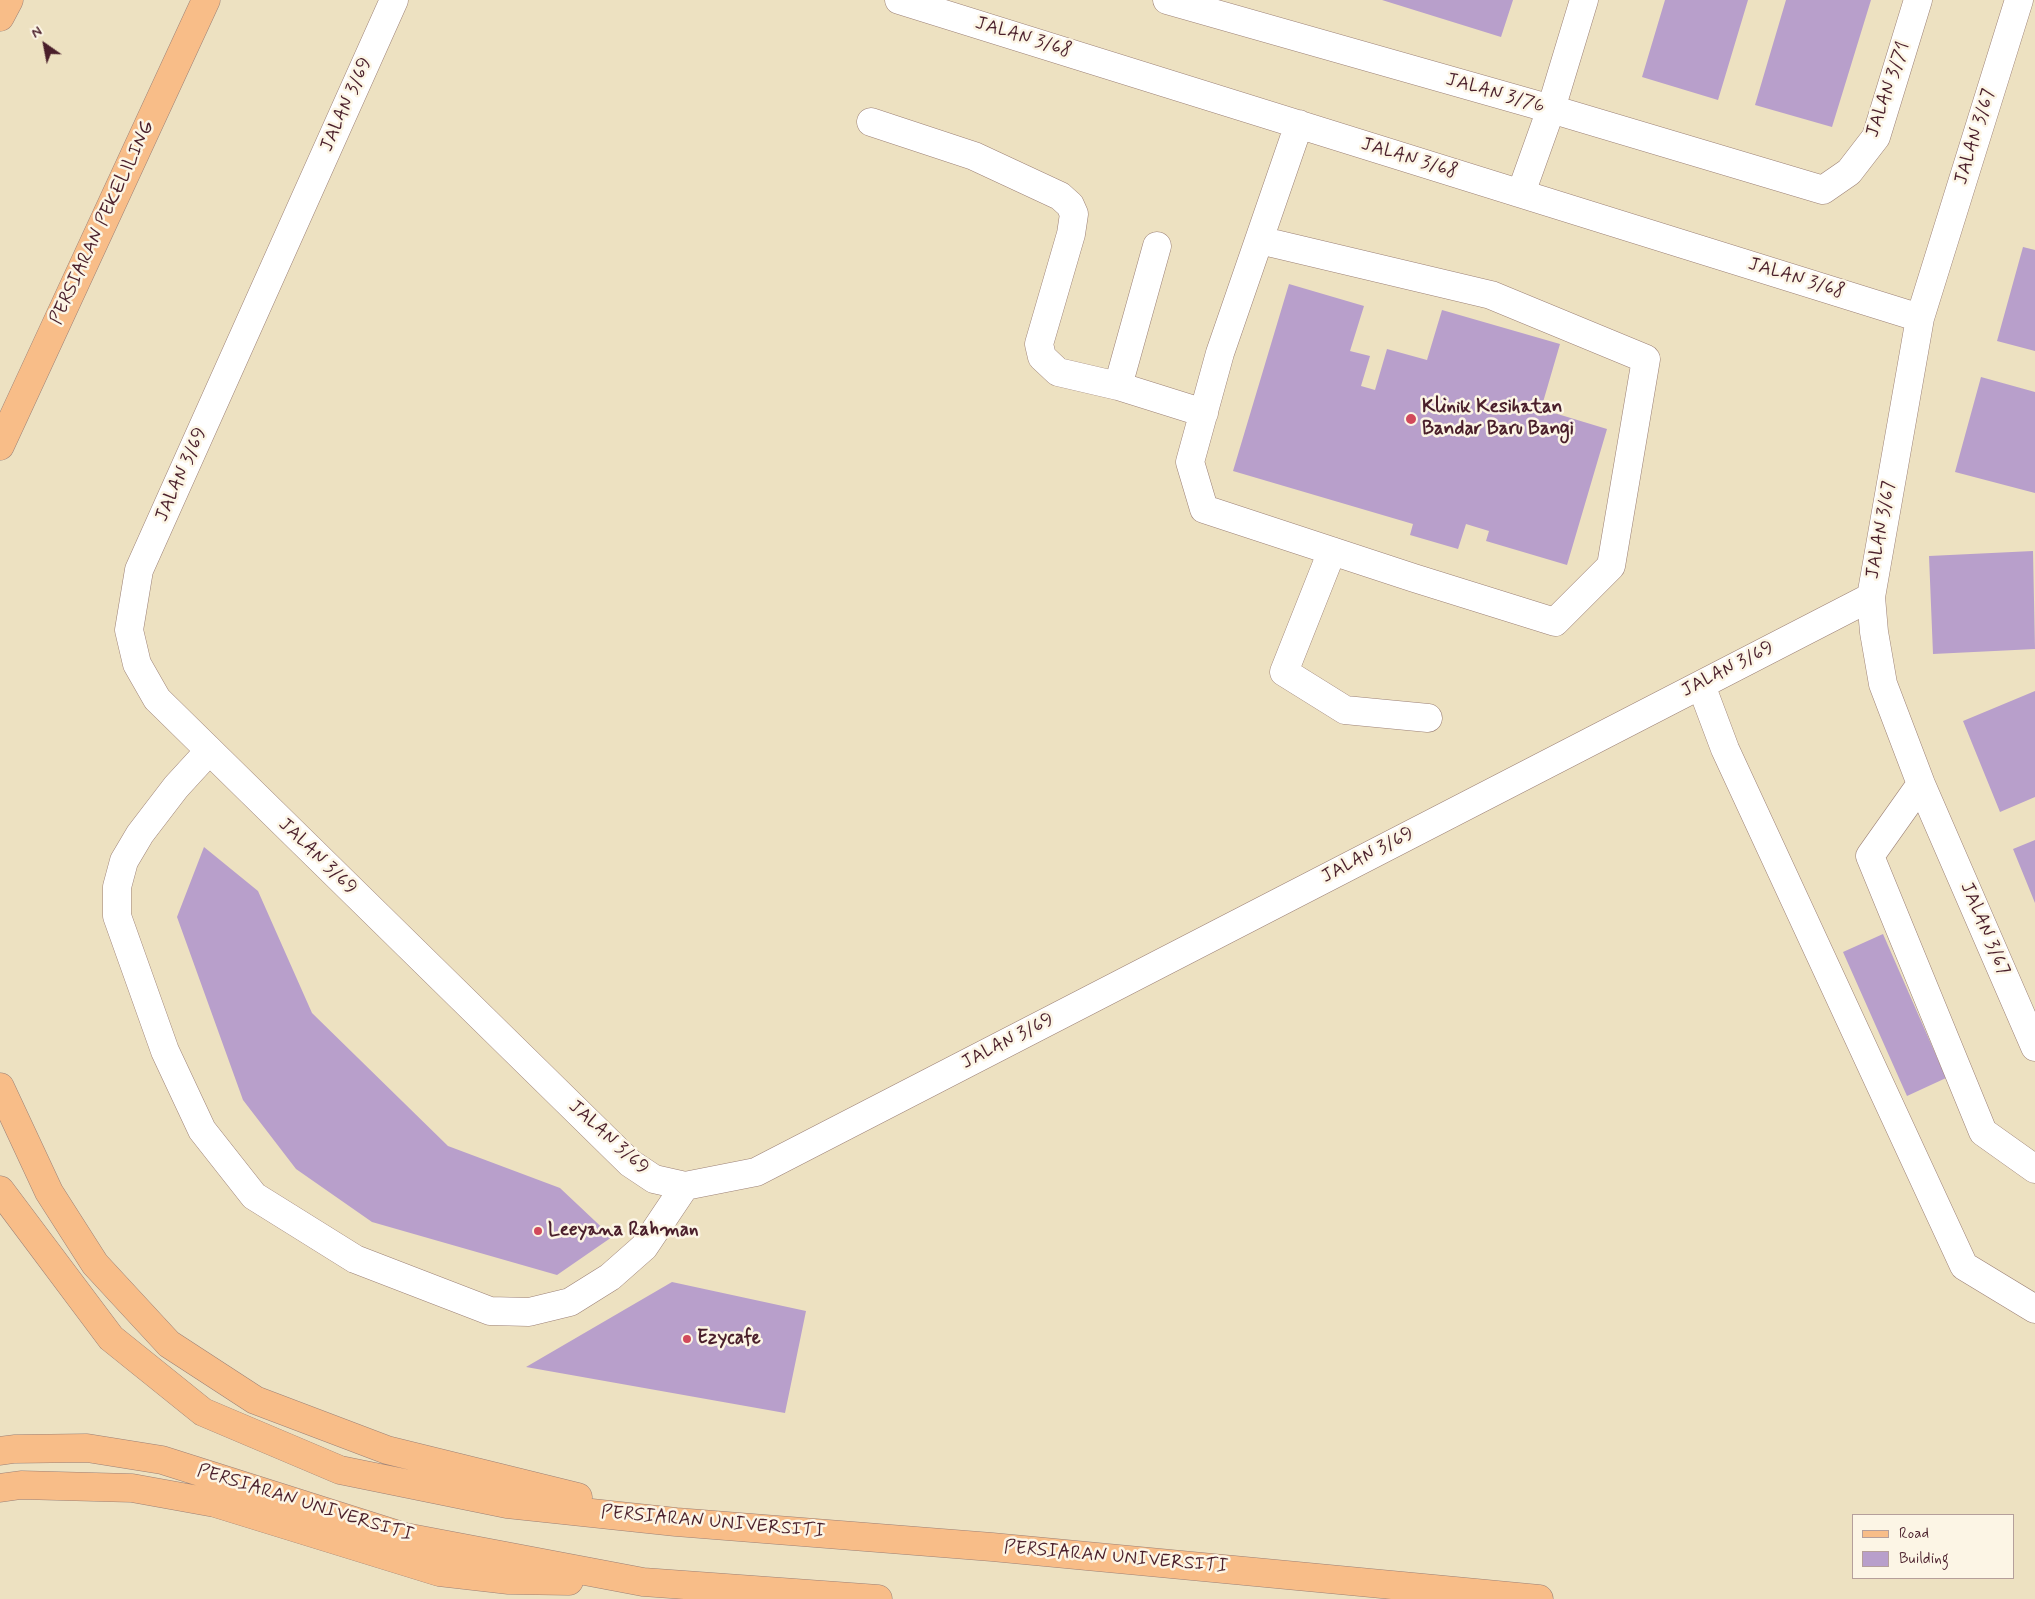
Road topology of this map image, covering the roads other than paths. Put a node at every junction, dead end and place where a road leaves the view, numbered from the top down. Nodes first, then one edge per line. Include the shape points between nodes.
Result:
1 (9, 0) edge
2 (206, 0) edge
3 (394, 0) edge
4 (1167, 0) edge
5 (1584, 0) edge
6 (1918, 0) edge
7 (2019, 0) edge
8 (916, 2) edge
9 (0, 17) edge
10 (1551, 109) junction
11 (871, 122) dead end
12 (1299, 124) junction
13 (1823, 190) joint
14 (1521, 193) junction
15 (1260, 240) junction
16 (1157, 246) dead end
17 (1920, 318) junction
18 (1118, 386) junction
19 (1204, 413) junction
20 (0, 446) edge
21 (1332, 551) junction
22 (1871, 596) junction
23 (1701, 684) junction
24 (1428, 718) dead end
25 (209, 751) junction
26 (1921, 784) junction
27 (2035, 1047) edge
28 (0, 1086) edge
29 (2035, 1169) edge
30 (685, 1186) junction
31 (0, 1190) edge
32 (2035, 1309) edge
33 (0, 1451) edge
34 (0, 1488) edge
35 (676, 1522) junction
36 (643, 1582) junction
37 (1393, 1592) edge
38 (878, 1599) edge
39 (1539, 1599) edge

1 - 9 main road
2 - 20 main road, PERSIARAN PEKELILING
3 - 25 street, JALAN 3/69 via 139,570 129,630 136,664 157,699
4 - 10 street, JALAN 3/76
5 - 10 street
6 - 13 street, JALAN 3/71 via 1876,138 1849,172
7 - 17 street, JALAN 3/67
8 - 12 street, JALAN 3/68
10 - 13 street, JALAN 3/76
10 - 14 street
11 - 18 street via 974,156 1060,196 1070,205 1074,214 1071,234 1039,344 1042,357 1058,372
12 - 14 street, JALAN 3/68
12 - 15 street
14 - 17 street, JALAN 3/68
15 - 19 street via 1220,353
15 - 21 street via 1491,295 1646,359 1611,566 1555,622
16 - 18 street
17 - 22 street, JALAN 3/67
18 - 19 street
19 - 21 street via 1190,462 1204,509
21 - 24 street via 1284,672 1345,710
22 - 23 street, JALAN 3/69
22 - 26 street, JALAN 3/67 via 1883,684
23 - 30 street, JALAN 3/69 via 756,1172
23 - 32 street via 1725,749 1964,1266
25 - 30 street, JALAN 3/69 via 630,1163 654,1179
25 - 30 street via 176,787 124,861 117,887 117,916 165,1052 202,1130 254,1196 356,1259 490,1311 529,1312 570,1302 610,1277 644,1247
26 - 27 street, JALAN 3/67
26 - 29 street via 1870,856 1983,1132
28 - 35 main road via 49,1192 95,1264 169,1344 255,1400 387,1450
31 - 35 main road, PERSIARAN UNIVERSITI via 111,1338 203,1412 340,1470 507,1504
33 - 36 main road, PERSIARAN UNIVERSITI via 87,1448 162,1460 405,1537
34 - 36 main road via 22,1485 132,1488 215,1503 439,1572 509,1580
35 - 37 main road, PERSIARAN UNIVERSITI via 992,1546
36 - 38 main road, PERSIARAN UNIVERSITI
37 - 39 main road, PERSIARAN UNIVERSITI

